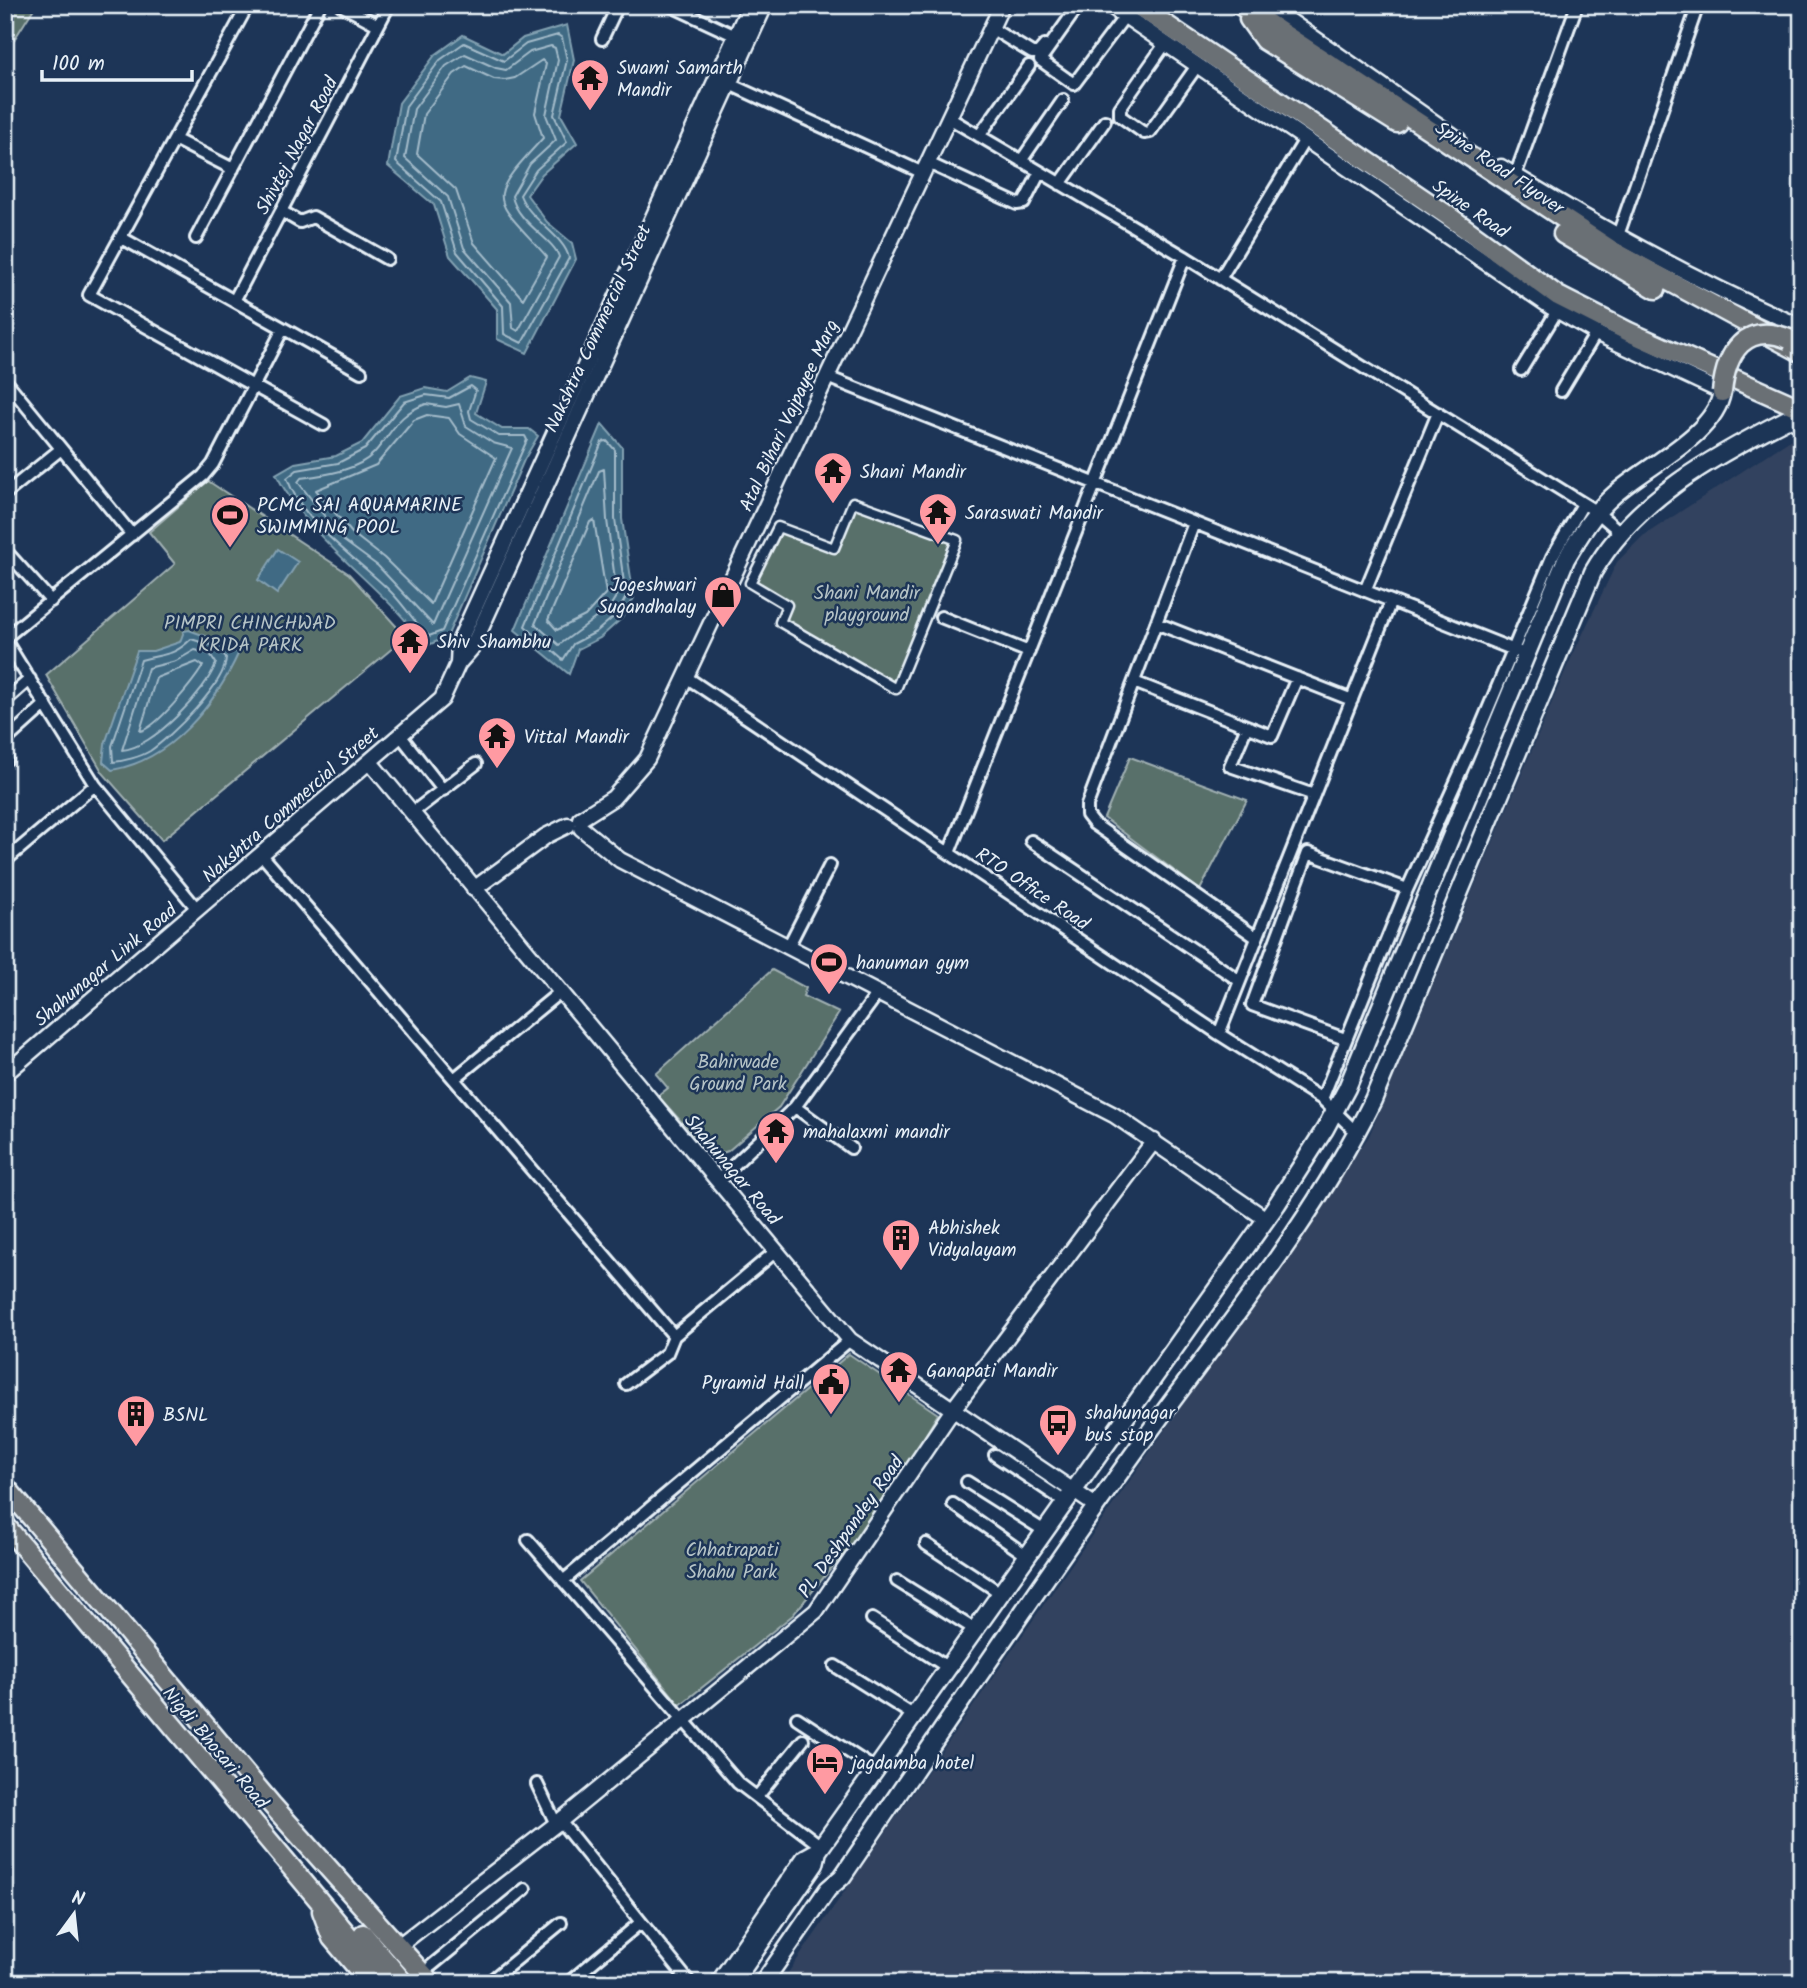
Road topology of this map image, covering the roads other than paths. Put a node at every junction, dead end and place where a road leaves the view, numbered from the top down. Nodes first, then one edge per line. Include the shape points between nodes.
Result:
1 (248, 5) edge
2 (320, 5) edge
3 (341, 5) edge
4 (389, 5) edge
5 (618, 5) edge
6 (669, 5) edge
7 (750, 5) edge
8 (765, 5) edge
9 (1002, 5) edge
10 (1072, 5) edge
11 (1079, 5) edge
12 (1110, 5) edge
13 (1239, 5) edge
14 (1266, 5) edge
15 (1577, 5) edge
16 (1698, 5) edge
17 (1131, 11) edge
18 (378, 25) junction
19 (991, 28) junction
20 (602, 39) dead end
21 (742, 39) junction
22 (1165, 44) junction
23 (1197, 66) junction
24 (1030, 71) dead end
25 (723, 80) junction
26 (1063, 100) dead end
27 (949, 118) junction
28 (1105, 121) dead end
29 (983, 138) junction
30 (176, 140) junction
31 (1304, 141) junction
32 (1021, 161) junction
33 (925, 168) junction
34 (233, 169) junction
35 (1040, 172) junction
36 (1515, 176) junction
37 (1060, 184) junction
38 (281, 211) junction
39 (196, 237) dead end
40 (122, 238) junction
41 (1615, 244) junction
42 (1185, 257) junction
43 (387, 260) dead end
44 (1220, 279) junction
45 (234, 301) junction
46 (1558, 311) junction
47 (283, 329) junction
48 (1597, 333) junction
49 (1757, 335) junction
50 (1799, 343) edge
51 (1521, 370) dead end
52 (361, 372) dead end
53 (827, 377) junction
54 (5, 380) edge
55 (253, 387) junction
56 (1561, 391) dead end
57 (1722, 392) junction
58 (1438, 413) junction
59 (1798, 415) edge
60 (324, 425) dead end
61 (61, 449) junction
62 (1096, 484) junction
63 (5, 494) edge
64 (1590, 508) junction
65 (1194, 523) junction
66 (1619, 531) junction
67 (132, 535) junction
68 (5, 550) edge
69 (750, 583) joint
70 (1365, 591) junction
71 (51, 601) junction
72 (1391, 601) junction
73 (941, 617) dead end
74 (1156, 623) junction
75 (5, 639) edge
76 (1029, 652) junction
77 (1520, 652) junction
78 (686, 677) junction
79 (1297, 678) junction
80 (30, 679) junction
81 (1134, 682) junction
82 (1352, 700) junction
83 (5, 701) edge
84 (46, 704) junction
85 (1247, 726) junction
86 (400, 735) junction
87 (5, 741) edge
88 (370, 762) junction
89 (476, 764) dead end
90 (95, 785) junction
91 (443, 789) junction
92 (1314, 794) junction
93 (412, 813) junction
94 (576, 824) junction
95 (1031, 841) dead end
96 (949, 853) junction
97 (261, 854) junction
98 (5, 861) edge
99 (830, 865) dead end
100 (474, 889) junction
101 (1407, 889) junction
102 (198, 910) junction
103 (1258, 938) junction
104 (788, 947) junction
105 (1240, 981) junction
106 (560, 992) junction
107 (878, 993) junction
108 (1219, 1034) junction
109 (1345, 1039) junction
110 (5, 1074) edge
111 (454, 1079) junction
112 (1322, 1099) junction
113 (795, 1107) junction
114 (1336, 1111) junction
115 (1357, 1133) junction
116 (1154, 1141) junction
117 (851, 1148) dead end
118 (718, 1181) junction
119 (1266, 1219) junction
120 (776, 1251) junction
121 (674, 1336) junction
122 (850, 1340) junction
123 (626, 1384) dead end
124 (954, 1408) junction
125 (995, 1455) dead end
126 (967, 1482) dead end
127 (5, 1486) edge
128 (1068, 1495) junction
129 (953, 1504) dead end
130 (1096, 1506) junction
131 (5, 1525) edge
132 (1043, 1530) junction
133 (528, 1540) dead end
134 (926, 1544) dead end
135 (1026, 1555) junction
136 (562, 1581) junction
137 (897, 1581) dead end
138 (999, 1592) junction
139 (872, 1619) dead end
140 (974, 1629) junction
141 (835, 1665) dead end
142 (947, 1667) junction
143 (913, 1715) junction
144 (683, 1718) junction
145 (797, 1718) dead end
146 (803, 1740) dead end
147 (875, 1769) junction
148 (537, 1784) dead end
149 (757, 1797) junction
150 (558, 1822) junction
151 (818, 1853) junction
152 (842, 1877) junction
153 (525, 1889) dead end
154 (318, 1900) junction
155 (338, 1923) junction
156 (561, 1923) dead end
157 (640, 1923) junction
158 (380, 1926) junction
159 (405, 1941) junction
160 (431, 1975) edge
161 (370, 1983) edge
162 (388, 1983) edge
163 (404, 1983) edge
164 (444, 1983) edge
165 (488, 1983) edge
166 (568, 1983) edge
167 (690, 1983) edge
168 (719, 1983) edge
169 (733, 1983) edge
170 (763, 1983) edge
171 (774, 1983) edge

1 - 30 street
2 - 34 street
3 - 18 street
4 - 18 street, Shivtej Nagar Road
5 - 20 street
6 - 21 street
7 - 21 street, Nakshtra Commercial Street
8 - 21 street, Nakshtra Commercial Street
9 - 19 street, Atal Bihari Vajpayee Marg
10 - 19 street via 1038,53
11 - 17 street via 1040,60 1074,84
12 - 17 street, Spine Road
13 - 41 main road
13 - 49 main road, Spine Road Flyover via 1265,40 1607,262 1658,291
14 - 36 street
15 - 36 street
16 - 41 street
17 - 22 street, Spine Road
17 - 59 main road, Spine Road via 1447,215 1559,296
18 - 38 street, Shivtej Nagar Road
19 - 27 street, Atal Bihari Vajpayee Marg
21 - 25 street, Nakshtra Commercial Street
22 - 23 street, Spine Road
22 - 23 street via 1120,108 1120,116 1144,133 1150,132
23 - 31 street, Spine Road
24 - 29 street
25 - 33 street
25 - 86 street, Nakshtra Commercial Street via 459,642 458,664 442,699
26 - 32 street
27 - 29 street
27 - 33 street, Atal Bihari Vajpayee Marg
28 - 37 street
29 - 32 street
30 - 34 street
30 - 40 street
31 - 44 street
31 - 46 street, Spine Road
32 - 35 street
33 - 35 street via 1017,204 1024,203
33 - 53 street, Atal Bihari Vajpayee Marg
34 - 39 street
35 - 37 street
36 - 41 street
37 - 42 street
38 - 43 street via 300,222 313,217
38 - 45 street, Shivtej Nagar Road
40 - 45 street
40 - 55 street via 89,295
41 - 50 main road
41 - 50 street via 1752,306
42 - 44 street
42 - 62 street
44 - 58 street
45 - 47 street
46 - 48 street, Spine Road
46 - 51 street
47 - 52 street
47 - 55 street
48 - 56 street
48 - 57 street, Spine Road
49 - 50 main road, Spine Road Flyover, bridge
49 - 57 main road, bridge via 1731,354
53 - 62 street
53 - 78 street, Atal Bihari Vajpayee Marg
54 - 61 street
55 - 60 street
55 - 67 street via 213,464
57 - 64 main road via 1705,424
58 - 64 street
58 - 70 street
59 - 66 main road via 1741,442
61 - 63 street
61 - 67 street
62 - 65 street
62 - 76 street
64 - 66 street
64 - 77 main road
65 - 70 street
65 - 74 street
66 - 115 main road via 1593,572
67 - 71 street
68 - 71 street
69 - 69 street via 778,527 834,548 853,502 957,540 896,690 780,622 787,605
70 - 72 street
71 - 75 street
72 - 77 street
72 - 82 street
73 - 76 street
74 - 79 street
74 - 81 street
75 - 80 street
76 - 96 street
77 - 101 street
77 - 114 main road
78 - 94 street, Atal Bihari Vajpayee Marg via 647,759 613,797
78 - 96 street, RTO Office Road
79 - 82 street
79 - 85 street via 1272,736
80 - 83 street
80 - 84 street
81 - 85 street
81 - 103 street via 1087,815
82 - 92 street
84 - 87 street
84 - 90 street
85 - 92 street via 1230,766
86 - 88 street, Nakshtra Commercial Street
86 - 91 street
88 - 93 street, Shahunagar Road
88 - 97 street, Nakshtra Commercial Street
89 - 91 street
90 - 98 street
90 - 102 street
91 - 93 street
92 - 103 street
93 - 100 street, Shahunagar Road
94 - 100 street, Atal Bihari Vajpayee Marg via 546,836
94 - 104 street via 620,860
95 - 105 street
96 - 108 street, RTO Office Road
97 - 102 street, Nakshtra Commercial Street
97 - 111 street
99 - 104 street
100 - 106 street, Shahunagar Road
101 - 109 street
101 - 109 street via 1308,853 1252,1005
102 - 110 street, Shahunagar Link Road
103 - 105 street
104 - 107 street
105 - 108 street
106 - 111 street
106 - 118 street, Shahunagar Road
107 - 113 street
107 - 116 street via 1114,1115
108 - 112 street, RTO Office Road
109 - 112 street
111 - 121 street
112 - 114 street, RTO Office Road
113 - 117 street
113 - 118 street
114 - 115 street, RTO Office Road
114 - 119 main road
115 - 130 main road via 1290,1236
116 - 119 street
116 - 124 street, PL Deshpandey Road
118 - 120 street, Shahunagar Road
119 - 128 main road
120 - 121 street
120 - 122 street, Shahunagar Road
121 - 123 street via 667,1353
122 - 124 street, Shahunagar Road
122 - 136 street
124 - 128 street, Shahunagar Road
124 - 144 street, PL Deshpandey Road via 816,1611
125 - 128 street
126 - 132 street
127 - 158 main road, Nigdi Bhosari Road
128 - 130 street, Shahunagar Road
128 - 132 main road
129 - 135 street
130 - 152 main road
131 - 154 main road, Nigdi Bhosari Road
132 - 135 main road
133 - 136 street
134 - 138 street
135 - 138 main road
136 - 144 street
137 - 140 street
138 - 140 main road
139 - 142 street
140 - 142 main road
141 - 143 street
142 - 143 main road
143 - 147 main road
144 - 149 street via 738,1783
144 - 150 street, PL Deshpandey Road
145 - 147 street
146 - 149 street
147 - 151 main road
148 - 150 street
149 - 151 street
150 - 157 street
150 - 159 street, PL Deshpandey Road
151 - 168 main road via 805,1858
151 - 169 main road
152 - 170 main road via 828,1889
152 - 171 main road via 837,1893
153 - 160 street
154 - 155 main road, Nigdi Bhosari Road
154 - 161 main road via 332,1938
155 - 162 main road
155 - 163 main road, Nigdi Bhosari Road via 359,1930
156 - 165 street
157 - 166 street
157 - 167 street
158 - 159 main road
158 - 160 main road, Nigdi Bhosari Road
159 - 160 main road
160 - 164 main road

